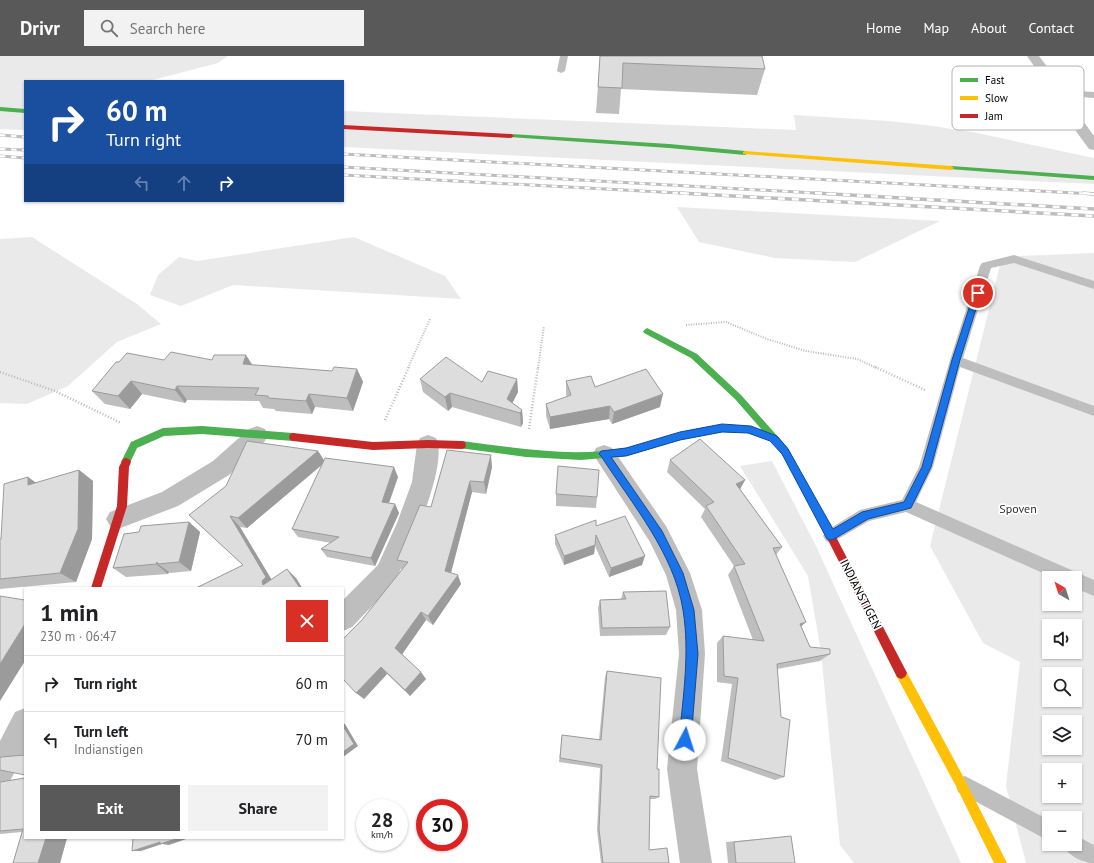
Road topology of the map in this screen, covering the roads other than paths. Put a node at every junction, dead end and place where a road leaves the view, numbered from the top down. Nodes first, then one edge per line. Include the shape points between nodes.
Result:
1 (564, 56) edge
2 (1033, 56) edge
3 (1040, 66) edge
4 (561, 71) dead end
5 (1084, 94) edge
6 (1094, 95) edge
7 (0, 109) edge
8 (24, 111) edge
9 (344, 127) edge
10 (1082, 130) edge
11 (1094, 146) edge
12 (1094, 178) edge
13 (1094, 285) edge
14 (647, 331) dead end
15 (956, 360) junction
16 (1094, 411) edge
17 (258, 435) junction
18 (774, 438) junction
19 (428, 444) junction
20 (604, 454) junction
21 (908, 505) junction
22 (118, 520) junction
23 (831, 536) junction
24 (1055, 571) edge
25 (1082, 583) edge
26 (96, 587) edge
27 (1094, 588) edge
28 (344, 617) edge
29 (24, 724) edge
30 (0, 772) edge
31 (960, 782) junction
32 (1042, 827) edge
33 (1082, 849) edge
34 (1094, 856) edge
35 (696, 863) edge
36 (1001, 863) edge

1 - 4 lane
2 - 3 street
5 - 6 lane
7 - 8 street
9 - 12 street via 566,138 772,156
10 - 11 street
13 - 15 lane via 1014,259 986,266
14 - 18 street, INDIANSTIGEN via 694,356 738,397
15 - 16 lane
15 - 21 lane via 926,467
17 - 19 street via 373,446
17 - 22 street via 221,468 170,499
17 - 22 street via 202,430 163,432 134,445 124,467 122,506
18 - 20 street via 748,429 722,428 680,436 626,452
18 - 23 street, INDIANSTIGEN via 785,451
19 - 20 street via 477,446 526,453 580,456
19 - 28 street via 423,482 409,523 387,573
20 - 35 street via 658,534 678,573 689,610 692,654 682,769
21 - 23 lane via 866,515
21 - 24 lane
22 - 26 street
23 - 31 street, INDIANSTIGEN
25 - 27 lane
29 - 30 street
31 - 32 lane
31 - 36 street, INDIANSTIGEN
33 - 34 lane

